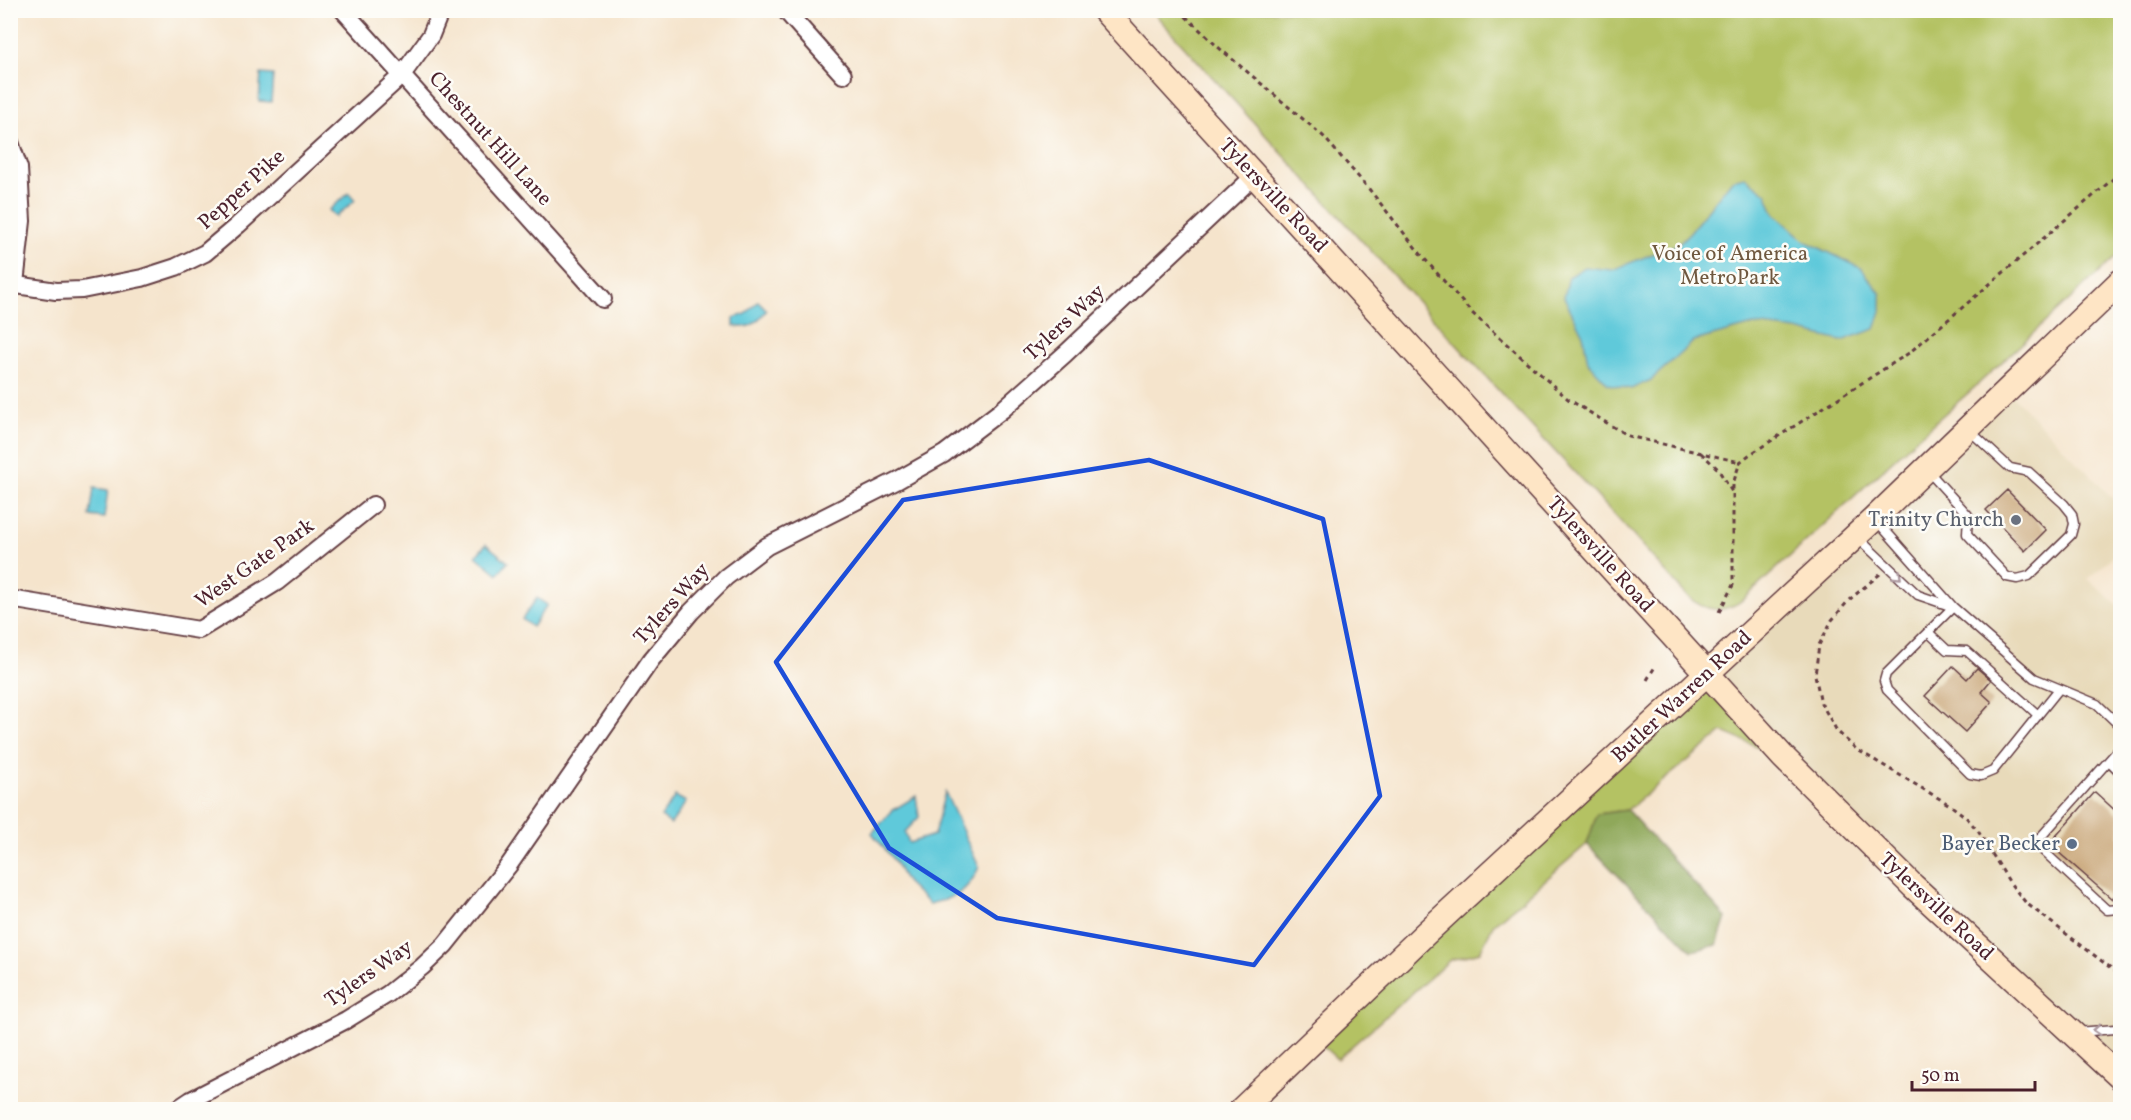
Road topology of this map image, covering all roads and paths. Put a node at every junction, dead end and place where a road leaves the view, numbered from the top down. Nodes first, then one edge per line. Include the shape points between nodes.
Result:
1 (343, 10) edge
2 (441, 10) edge
3 (785, 10) edge
4 (1104, 10) edge
5 (1179, 10) edge
6 (402, 75) junction
7 (843, 75) dead end
8 (10, 142) edge
9 (2121, 173) edge
10 (1253, 177) junction
11 (2121, 282) edge
12 (13, 284) edge
13 (603, 299) dead end
14 (1967, 428) junction
15 (1700, 452) junction
16 (1740, 462) junction
17 (1926, 468) junction
18 (1733, 494) junction
19 (373, 506) dead end
20 (1874, 519) junction
21 (1856, 536) junction
22 (1889, 567) junction
23 (10, 599) edge
24 (1953, 607) junction
25 (1719, 612) dead end
26 (1928, 632) junction
27 (1656, 665) dead end
28 (1707, 673) junction
29 (1647, 680) dead end
30 (2059, 688) junction
31 (2038, 715) junction
32 (2121, 726) edge
33 (2121, 748) edge
34 (2109, 761) junction
35 (2121, 772) edge
36 (2121, 909) edge
37 (2121, 975) edge
38 (2072, 1032) junction
39 (2121, 1034) edge
40 (2121, 1077) edge
41 (176, 1110) edge
42 (1241, 1110) edge

1 - 6 street, Chestnut Hill Lane
2 - 6 street, Pepper Pike via 431,35
3 - 7 street
4 - 10 main road, Tylersville Road
5 - 15 path via 1323,136 1471,312 1537,373 1568,399 1628,436
6 - 12 street, Pepper Pike via 205,253 142,278 82,290 56,291
6 - 13 street, Chestnut Hill Lane
8 - 12 street via 19,168 22,221
9 - 16 path via 1910,353
10 - 28 main road, Tylersville Road
10 - 41 street, Tylers Way via 986,423 944,454 898,480 767,546 726,577 651,660 508,865 422,968 346,1020
11 - 14 main road, Butler Warren Road
14 - 17 main road, Butler Warren Road
14 - 17 lane via 2010,468 2029,472 2072,514 2071,535 2054,552 2029,576 2007,577 1967,534 1968,515
15 - 16 path
15 - 18 path via 1718,469
16 - 18 path
17 - 20 main road, Butler Warren Road
18 - 25 path via 1733,585
19 - 23 street, West Gate Park via 277,582 199,630
20 - 21 main road, Butler Warren Road
20 - 24 lane
21 - 22 lane
21 - 28 main road, Butler Warren Road
22 -> 24 lane via 1918,595
22 - 37 path via 1849,600 1832,620 1819,645 1815,675 1821,703 1837,731 1856,749 1966,817 2026,903
24 - 26 lane
24 - 30 lane via 2034,678
26 - 31 lane via 1947,650 1967,651
26 - 31 lane via 1886,674 1884,681 1887,690 1970,774 1981,776 1993,771
27 - 29 path
28 - 38 main road, Tylersville Road via 1851,826
28 - 42 main road, Butler Warren Road
30 - 31 lane
30 - 32 lane via 2097,704
33 - 34 lane
34 - 35 lane
34 - 36 lane via 2039,839 2039,847 2107,910
39 -> 38 lane via 2115,1029
38 - 40 main road, Tylersville Road

